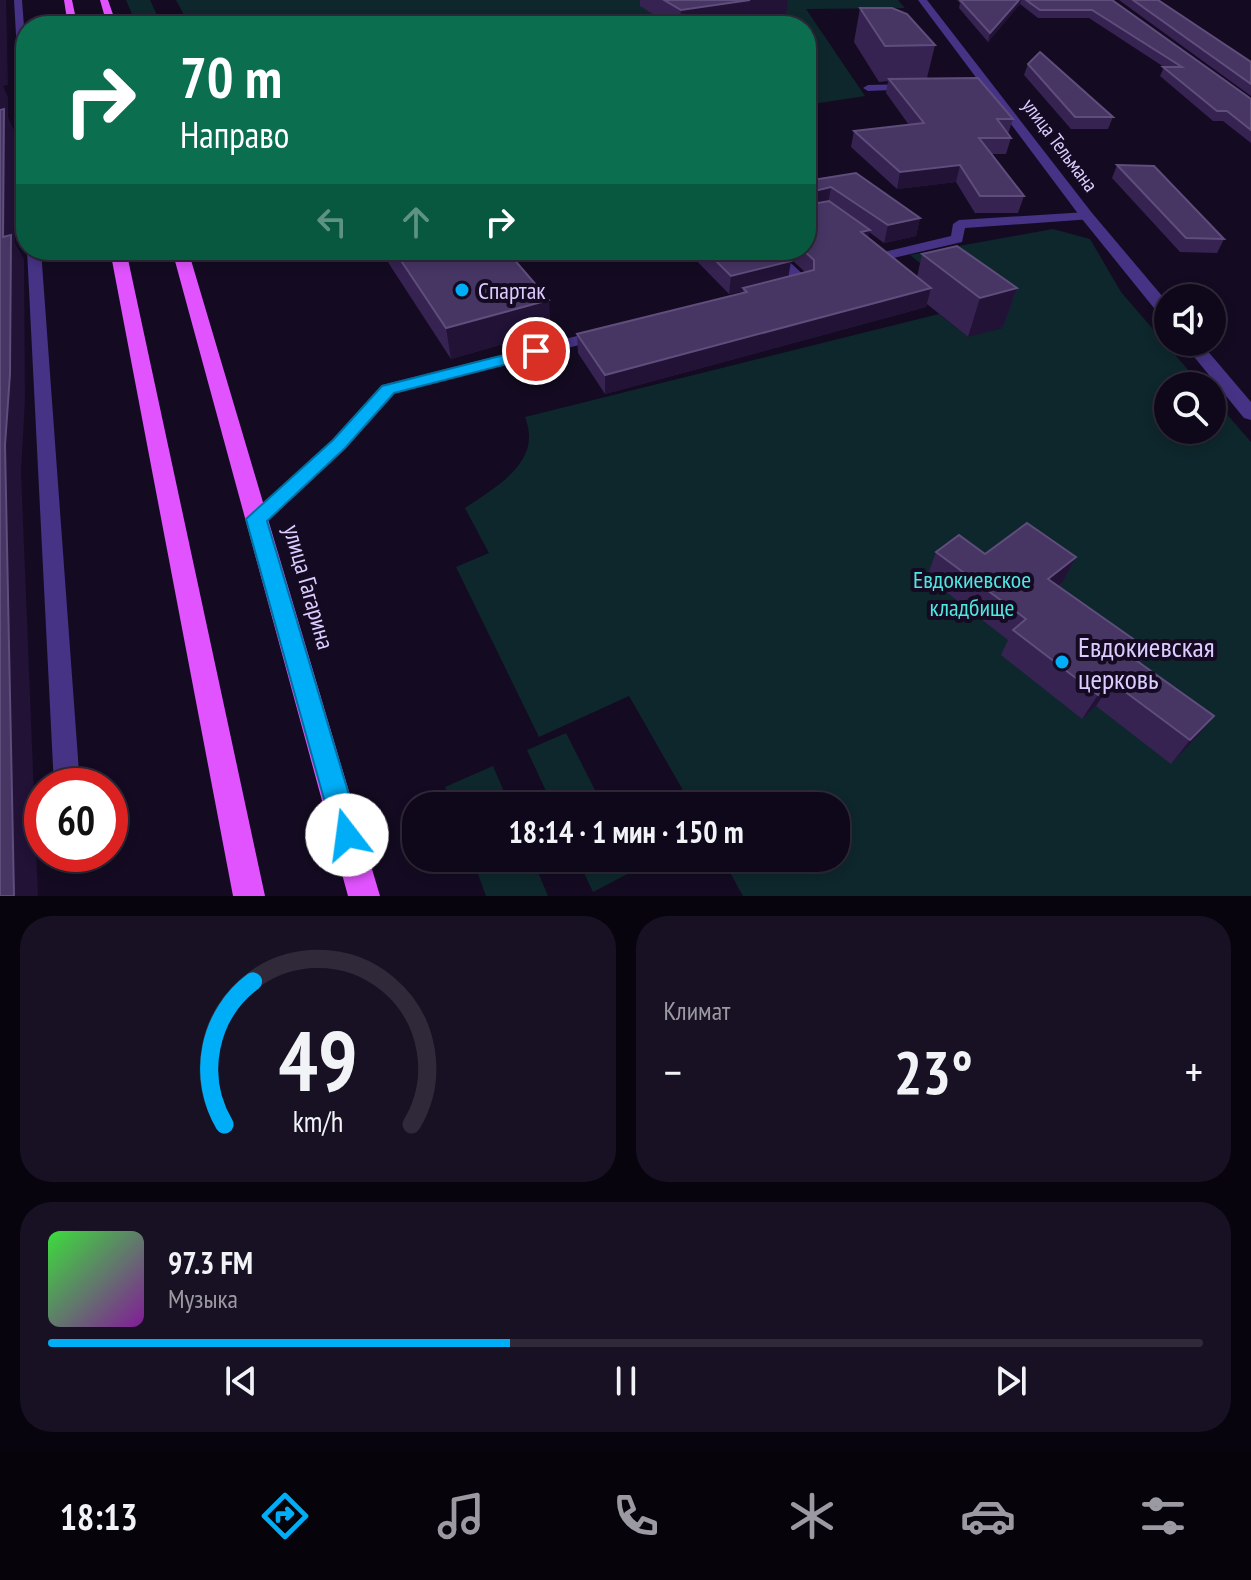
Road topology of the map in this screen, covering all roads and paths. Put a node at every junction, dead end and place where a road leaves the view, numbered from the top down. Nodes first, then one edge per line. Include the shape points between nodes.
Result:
1 (922, 0) edge
2 (16, 32) edge
3 (6, 33) dead end
4 (931, 87) edge
5 (868, 88) dead end
6 (16, 89) edge
7 (12, 90) dead end
8 (13, 123) dead end
9 (16, 123) edge
10 (1087, 216) junction
11 (35, 260) edge
12 (120, 260) edge
13 (183, 260) edge
14 (780, 260) edge
15 (908, 271) edge
16 (773, 291) edge
17 (1154, 297) edge
18 (619, 330) edge
19 (1203, 356) edge
20 (1251, 414) edge
21 (256, 519) junction
22 (66, 768) edge
23 (249, 896) edge
24 (364, 896) edge

1 - 10 street, улица Тельмана
2 - 3 lane
4 - 5 lane
6 - 7 lane
8 - 9 lane
10 - 15 lane via 959,224 957,239 883,251
10 - 17 street, улица Тельмана
11 - 22 lane
12 - 23 main road
13 - 21 main road, улица Гагарина
14 - 16 lane via 804,283
18 - 21 lane via 388,389 339,444
19 - 20 street
21 - 24 main road, улица Гагарина

